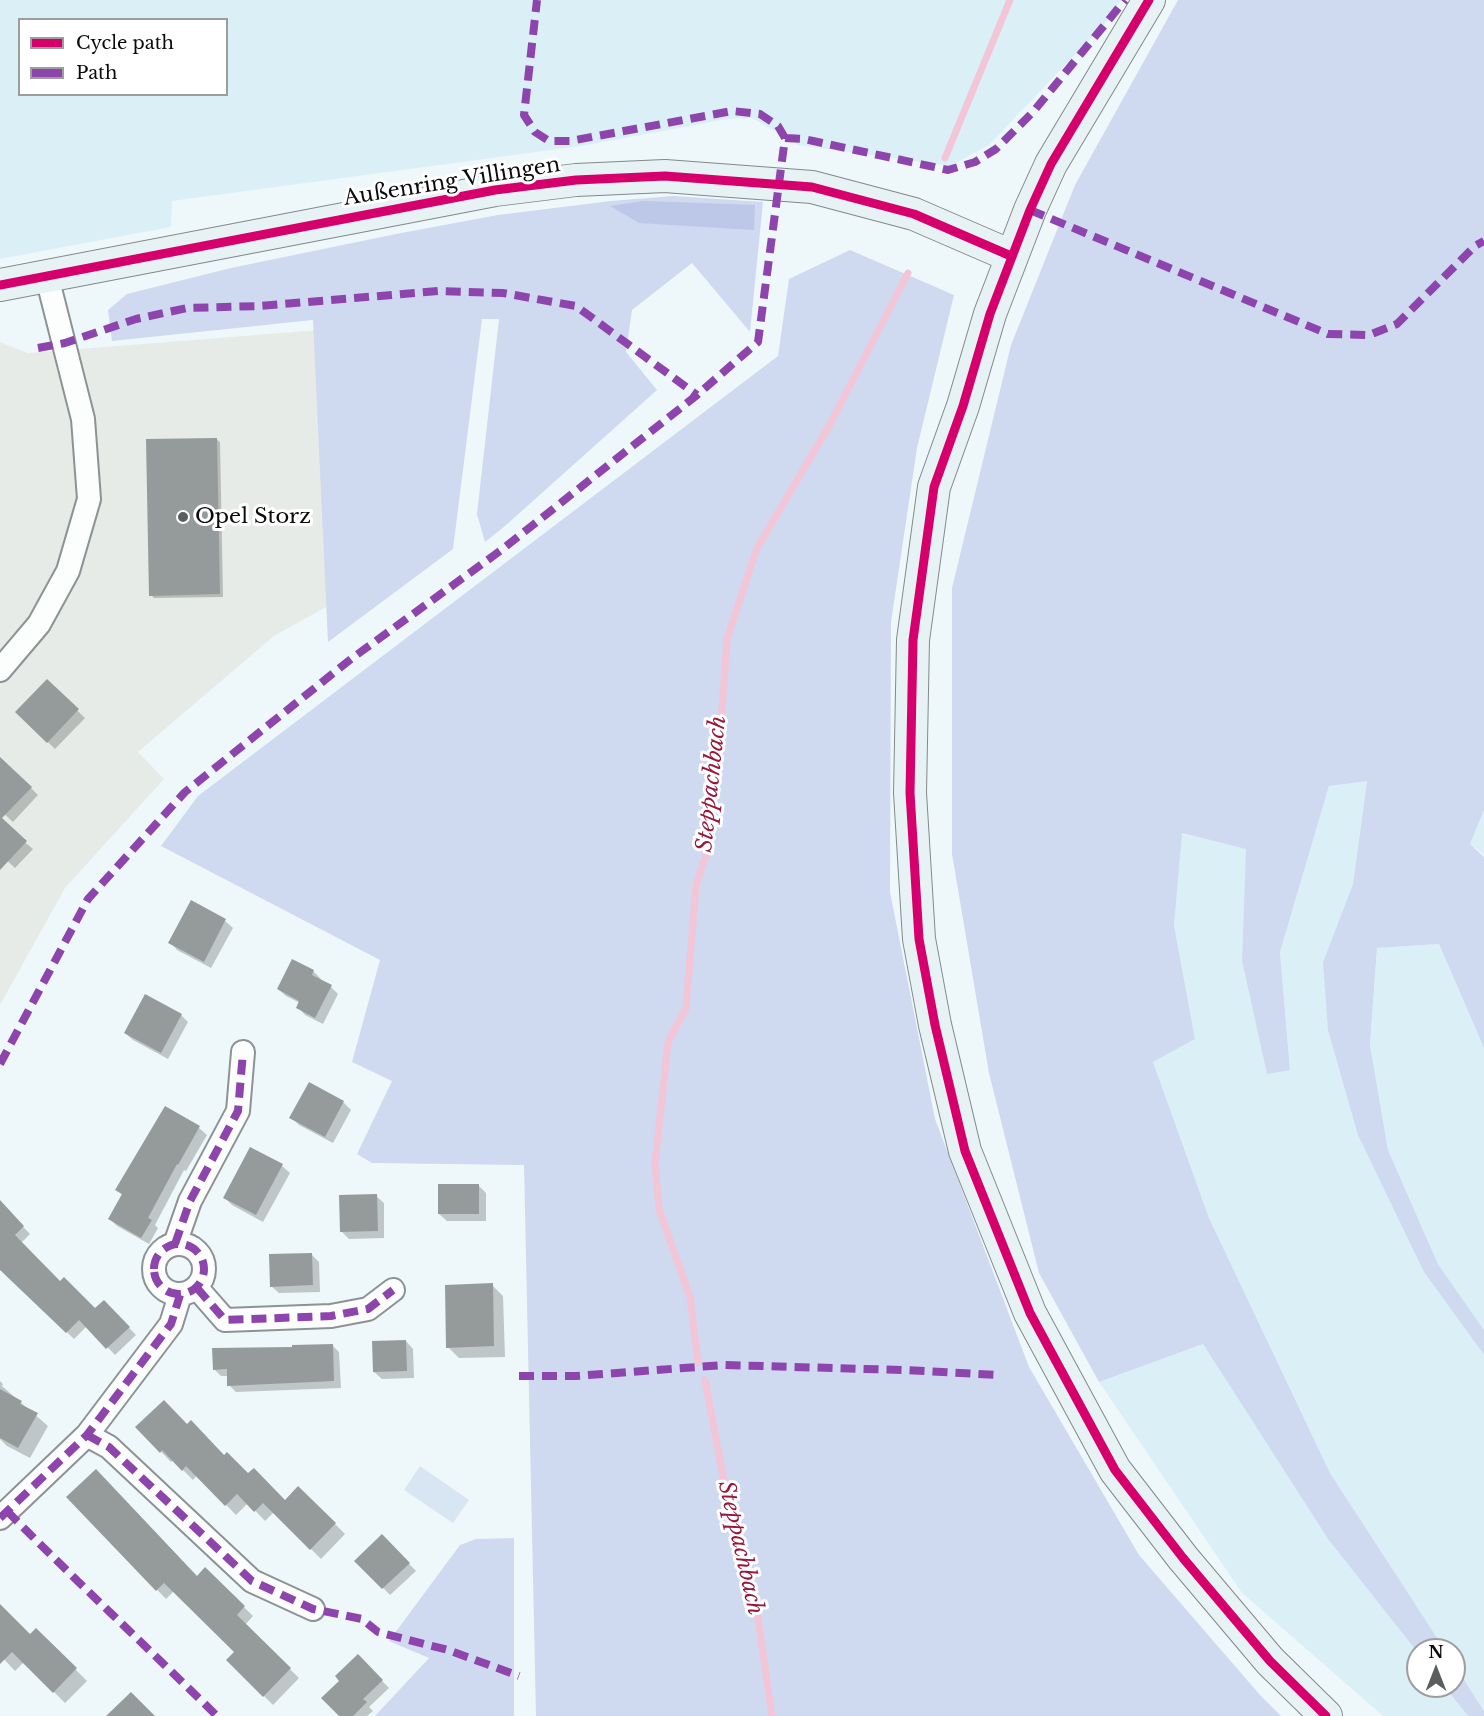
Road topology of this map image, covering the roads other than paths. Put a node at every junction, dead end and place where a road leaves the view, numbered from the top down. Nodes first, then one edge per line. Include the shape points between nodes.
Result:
1 (1149, 0) edge
2 (1011, 256) junction
3 (47, 277) junction
4 (0, 285) edge
5 (0, 670) edge
6 (243, 1052) dead end
7 (175, 1244) junction
8 (393, 1290) dead end
9 (189, 1291) junction
10 (87, 1436) junction
11 (0, 1518) edge
12 (313, 1609) dead end
13 (1326, 1716) edge

1 - 2 street via 1051,164
2 - 3 street, Außenring Villingen via 915,214 812,187 665,176 576,180 495,190
2 - 13 street via 934,487 912,640 911,804 919,939 935,1025 965,1150 1030,1313 1115,1470 1270,1661
3 - 4 street, Außenring Villingen
3 - 5 street via 83,418 89,499 68,571 39,624
6 - 7 street via 238,1111 190,1202
7 - 9 street via 191,1247 202,1258 204,1274
7 - 9 street via 160,1252 153,1268 158,1284 172,1294
8 - 9 street via 368,1309 331,1316 225,1320
9 - 10 street via 171,1324
10 - 11 street
10 - 12 street via 109,1447 252,1581

